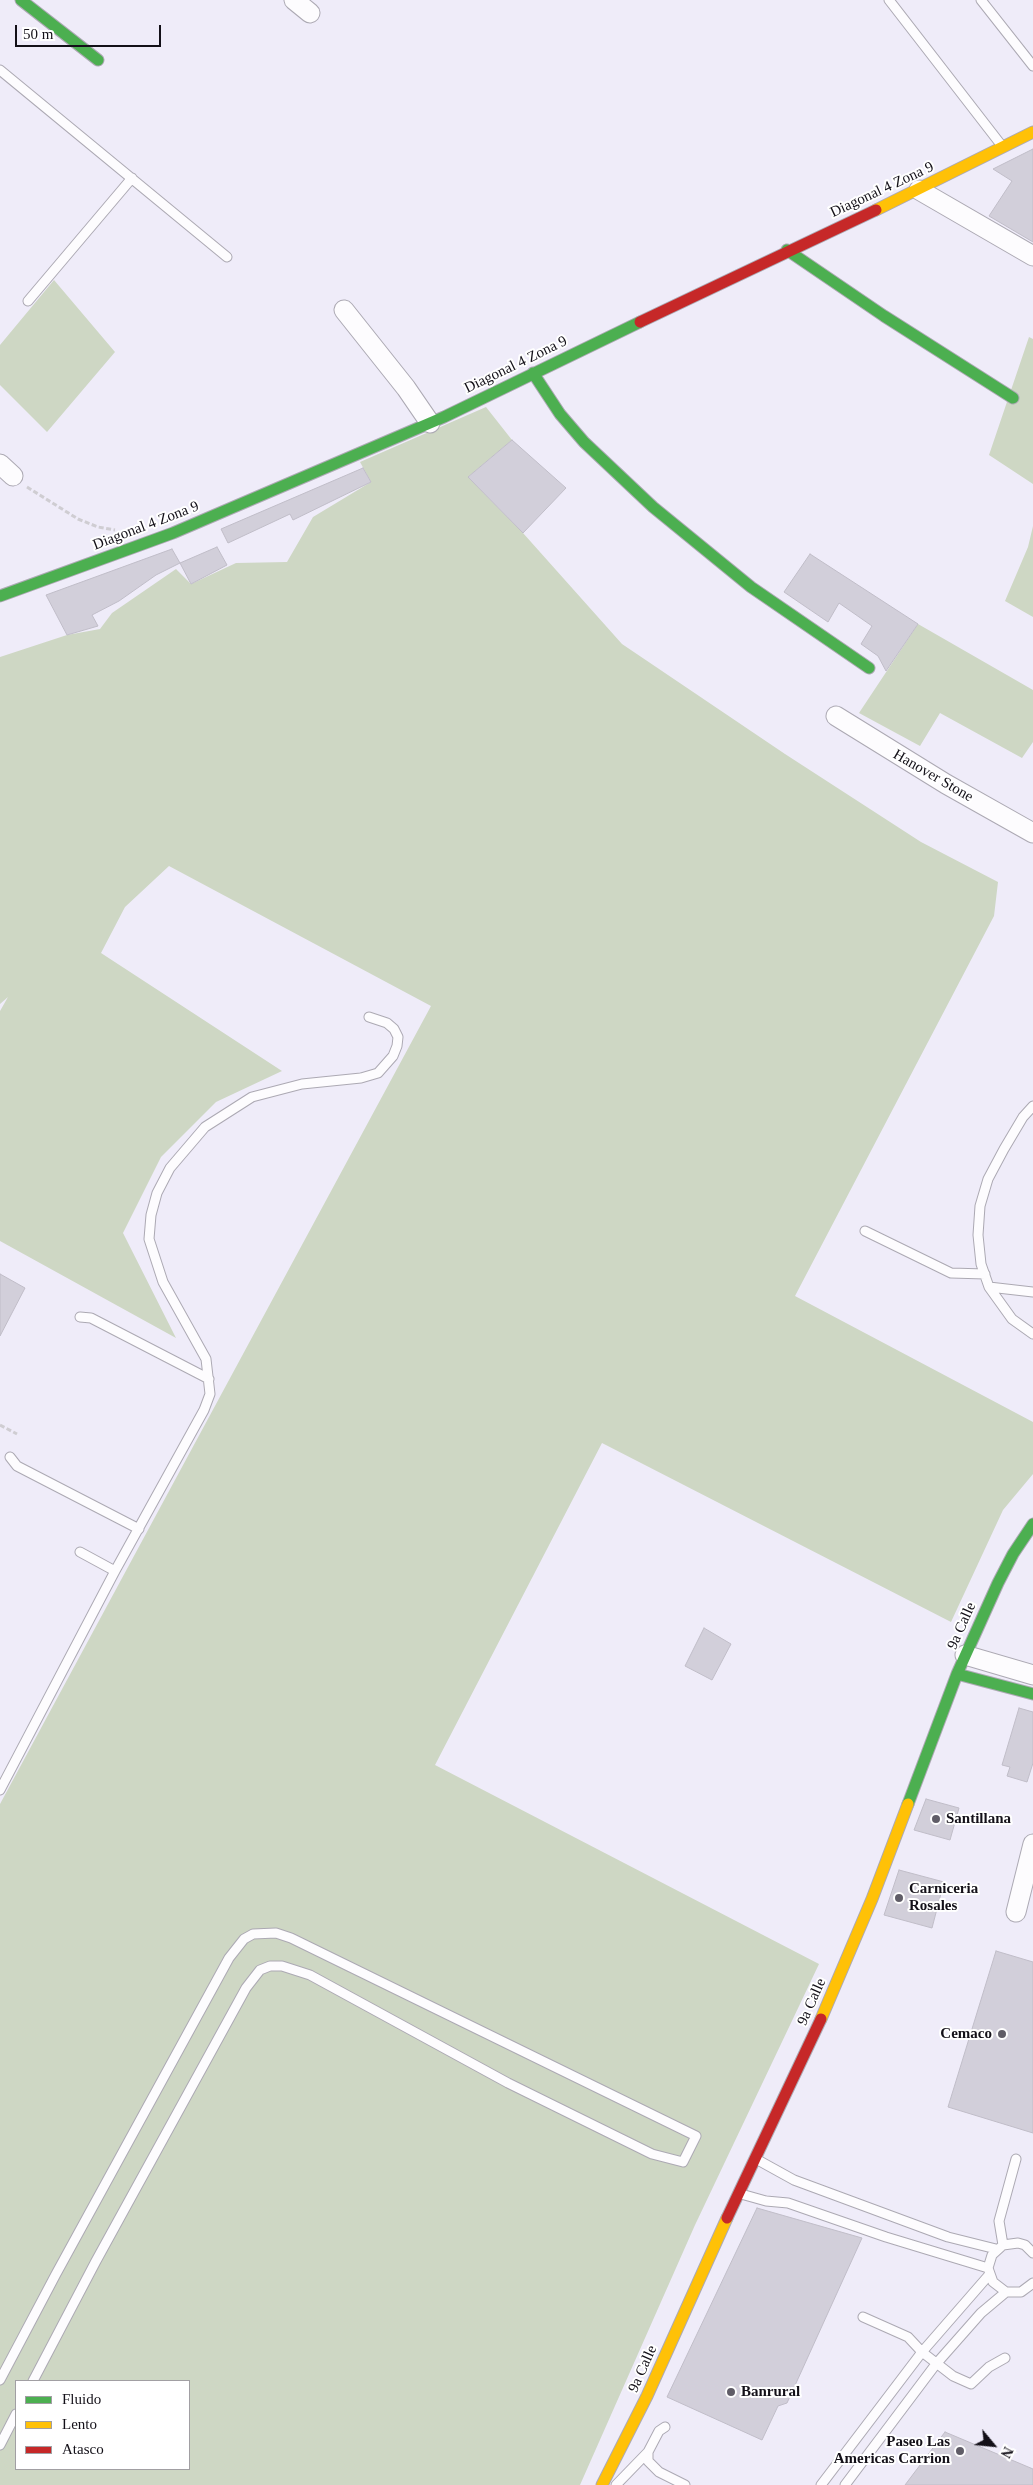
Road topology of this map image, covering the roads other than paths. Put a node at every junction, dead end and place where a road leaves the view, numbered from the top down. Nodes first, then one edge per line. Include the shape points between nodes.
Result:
1 (21, 0) edge
2 (294, 0) edge
3 (889, 0) edge
4 (981, 0) edge
5 (310, 12) dead end
6 (98, 60) dead end
7 (1033, 66) edge
8 (0, 70) edge
9 (1033, 132) edge
10 (1002, 147) junction
11 (132, 178) junction
12 (920, 190) junction
13 (787, 250) junction
14 (1033, 256) edge
15 (227, 257) dead end
16 (28, 301) dead end
17 (344, 310) dead end
18 (533, 373) junction
19 (1013, 398) dead end
20 (430, 423) junction
21 (0, 596) edge
22 (869, 668) dead end
23 (836, 716) dead end
24 (1033, 833) edge
25 (369, 1017) dead end
26 (1033, 1106) edge
27 (865, 1231) dead end
28 (985, 1274) junction
29 (989, 1287) junction
30 (1033, 1292) edge
31 (80, 1317) dead end
32 (1033, 1334) edge
33 (209, 1379) junction
34 (10, 1457) dead end
35 (1033, 1524) edge
36 (138, 1529) junction
37 (80, 1552) dead end
38 (115, 1571) junction
39 (966, 1655) junction
40 (1032, 1671) edge
41 (957, 1674) junction
42 (1028, 1693) edge
43 (0, 1790) edge
44 (1033, 1844) edge
45 (1016, 1912) dead end
46 (754, 2158) junction
47 (1016, 2159) dead end
48 (738, 2193) junction
49 (1000, 2247) junction
50 (1033, 2252) edge
51 (988, 2272) junction
52 (1031, 2287) edge
53 (1006, 2292) junction
54 (863, 2317) dead end
55 (922, 2352) junction
56 (1005, 2358) dead end
57 (936, 2364) junction
58 (0, 2380) edge
59 (34, 2380) edge
60 (15, 2416) edge
61 (665, 2426) dead end
62 (0, 2446) edge
63 (648, 2452) junction
64 (602, 2485) edge
65 (616, 2485) edge
66 (685, 2485) edge
67 (821, 2485) edge
68 (846, 2485) edge

1 - 6 street
2 - 5 street
3 - 10 lane
4 - 7 lane
8 - 11 lane
9 - 10 street, Diagonal 4 Zona 9
10 - 12 street, Diagonal 4 Zona 9
11 - 15 lane
11 - 16 lane
12 - 13 street, Diagonal 4 Zona 9
12 - 14 street
13 - 18 street, Diagonal 4 Zona 9
13 - 19 street
17 - 20 street
18 - 20 street, Diagonal 4 Zona 9
18 - 22 street via 560,414 584,442 653,507 751,588
20 - 21 street, Diagonal 4 Zona 9 via 173,533
23 - 24 street, Hanover Stone via 937,779
25 - 33 lane via 387,1023 398,1037 393,1056 378,1073 361,1078 302,1084 252,1097 205,1127 170,1168 157,1192 149,1239 163,1282 206,1359
26 - 28 lane via 988,1179 980,1206 978,1235
27 - 28 lane via 951,1273
28 - 29 lane
29 - 30 lane
29 - 32 lane via 1012,1319
31 - 33 lane via 91,1318
33 - 36 lane via 210,1394 204,1410
34 - 36 lane via 17,1466
35 - 39 street, 9a Calle via 1002,1576
36 - 38 lane
37 - 38 lane
38 - 43 lane
39 - 40 street
39 - 41 street, 9a Calle
40 - 42 street
41 - 42 street
41 - 46 street, 9a Calle via 850,1953
44 - 45 street
46 - 48 street, 9a Calle
46 - 49 lane via 794,2180 948,2237
47 - 49 lane via 1000,2214
48 - 51 lane via 788,2203
48 - 64 street, 9a Calle via 647,2396
49 - 50 lane via 1018,2243
49 - 51 lane via 989,2261
51 - 53 lane via 998,2288
51 - 55 lane
52 - 53 lane via 1021,2292
53 - 57 lane via 981,2313
54 - 55 lane via 908,2337
55 - 57 lane
55 - 67 lane
56 - 57 lane via 989,2367 971,2384
57 - 68 lane
58 - 59 lane via 229,1958 244,1939 253,1934 276,1933 291,1938 696,2136 683,2162 631,2146 508,2084 310,1975 282,1966 270,1966 260,1970 246,1988 100,2252
60 - 62 lane
61 - 63 lane
63 - 65 lane
63 - 66 lane via 648,2460 654,2468

